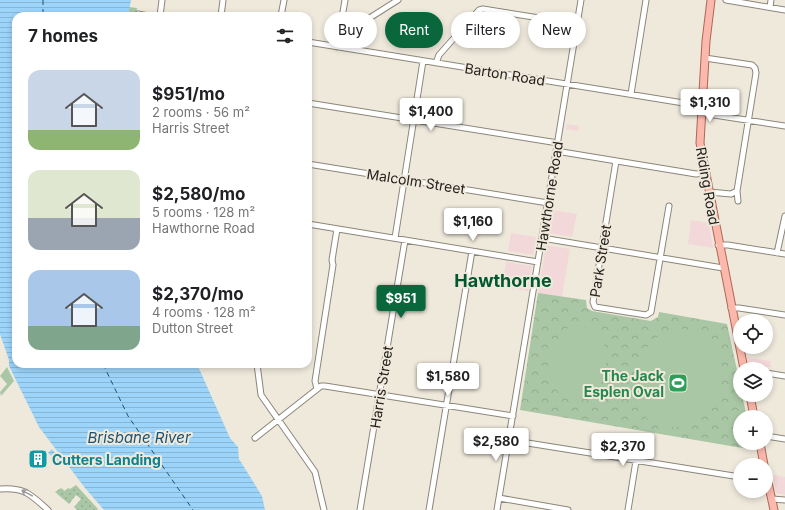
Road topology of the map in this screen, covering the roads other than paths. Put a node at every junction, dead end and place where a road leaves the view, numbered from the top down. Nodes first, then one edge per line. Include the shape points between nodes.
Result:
1 (162, 0) edge
2 (223, 0) edge
3 (284, 0) edge
4 (345, 0) edge
5 (398, 0) edge
6 (581, 0) edge
7 (646, 0) edge
8 (711, 0) edge
9 (726, 0) edge
10 (771, 0) edge
11 (770, 7) junction
12 (785, 10) edge
13 (160, 12) edge
14 (222, 12) edge
15 (282, 12) edge
16 (343, 12) edge
17 (579, 12) edge
18 (377, 14) edge
19 (528, 16) edge
20 (312, 43) edge
21 (324, 45) edge
22 (343, 48) edge
23 (573, 48) edge
24 (705, 58) junction
25 (423, 61) junction
26 (436, 63) junction
27 (567, 84) junction
28 (631, 94) junction
29 (312, 104) edge
30 (702, 109) junction
31 (414, 120) junction
32 (749, 120) junction
33 (785, 126) edge
34 (558, 143) junction
35 (556, 151) junction
36 (616, 160) junction
37 (312, 165) edge
38 (705, 173) junction
39 (404, 179) junction
40 (737, 191) junction
41 (709, 192) junction
42 (738, 200) dead end
43 (548, 203) junction
44 (669, 206) dead end
45 (785, 216) edge
46 (312, 225) edge
47 (337, 229) junction
48 (395, 238) junction
49 (542, 238) junction
50 (405, 240) junction
51 (718, 245) junction
52 (601, 248) junction
53 (472, 251) junction
54 (778, 253) junction
55 (785, 254) edge
56 (660, 258) junction
57 (538, 262) junction
58 (723, 268) junction
59 (731, 308) junction
60 (785, 315) edge
61 (743, 362) edge
62 (258, 368) edge
63 (773, 374) edge
64 (785, 376) edge
65 (317, 389) junction
66 (380, 395) junction
67 (446, 405) junction
68 (513, 416) junction
69 (278, 420) junction
70 (773, 437) edge
71 (255, 438) dead end
72 (785, 439) edge
73 (509, 440) junction
74 (636, 461) junction
75 (733, 476) edge
76 (0, 489) edge
77 (499, 498) junction
78 (772, 500) joint
79 (785, 500) edge
80 (48, 510) edge
81 (324, 510) edge
82 (360, 510) edge
83 (429, 510) edge
84 (497, 510) edge
85 (568, 510) edge
86 (628, 510) edge
87 (774, 510) edge

1 - 13 street
2 - 14 street
3 - 15 street
4 - 16 street
5 - 18 street
6 - 17 street, Hawthorne Road
7 - 28 street
8 - 24 main road, Riding Road
9 - 11 street
10 - 11 street
11 - 12 street
19 - 26 street via 479,10 439,55
20 - 21 street, Barton Road
22 - 25 street, Barton Road
23 - 27 street, Hawthorne Road
24 - 30 main road, Riding Road
24 - 32 street via 752,65 755,68
25 - 26 street, Barton Road
25 - 31 street
26 - 27 street, Barton Road
27 - 28 street, Barton Road
27 - 34 street, Hawthorne Road
28 - 30 street, Barton Road
29 - 31 street
30 - 32 street, Barton Road
30 - 38 main road, Riding Road via 700,143
31 - 34 street
31 - 39 street
32 - 33 street, Barton Road
32 - 40 street
34 - 35 street, Hawthorne Road
35 - 36 street
35 - 43 street, Hawthorne Road
36 - 38 street via 696,174
36 - 52 street, Park Street
37 - 39 street, Malcolm Street
38 - 41 main road, Riding Road
39 - 43 street, Malcolm Street
39 - 48 street
40 - 41 street via 731,194
40 - 42 street
41 - 51 main road, Riding Road
43 - 49 street, Hawthorne Road
44 - 56 street
45 - 54 street
46 - 47 street
47 - 48 street
47 - 65 street via 314,381
48 - 50 street
49 - 52 street
49 - 57 street, Hawthorne Road
50 - 53 street
50 - 66 street, Harris Street
51 - 54 street
51 - 58 main road, Riding Road
52 - 56 street
52 - 56 street, Park Street via 593,305 646,316 652,310
53 - 57 street
53 - 67 street
54 - 55 street
56 - 58 street
57 - 68 street, Hawthorne Road
58 - 59 main road, Riding Road
59 - 60 street
59 - 61 main road, Riding Road
62 - 69 street via 261,395
63 - 64 street
65 - 66 street via 325,386
65 - 69 street
66 - 67 street
66 - 82 street, Harris Street
67 - 68 street
67 - 83 street
68 - 73 street, Hawthorne Road
69 - 71 street
69 - 81 street via 314,472
70 - 72 street
73 - 74 street
73 - 77 street, Hawthorne Road
74 - 75 street
74 - 86 street
80 -> 76 street via 25,491
77 - 84 street, Hawthorne Road
77 - 85 street
78 - 79 street
78 - 87 main road

